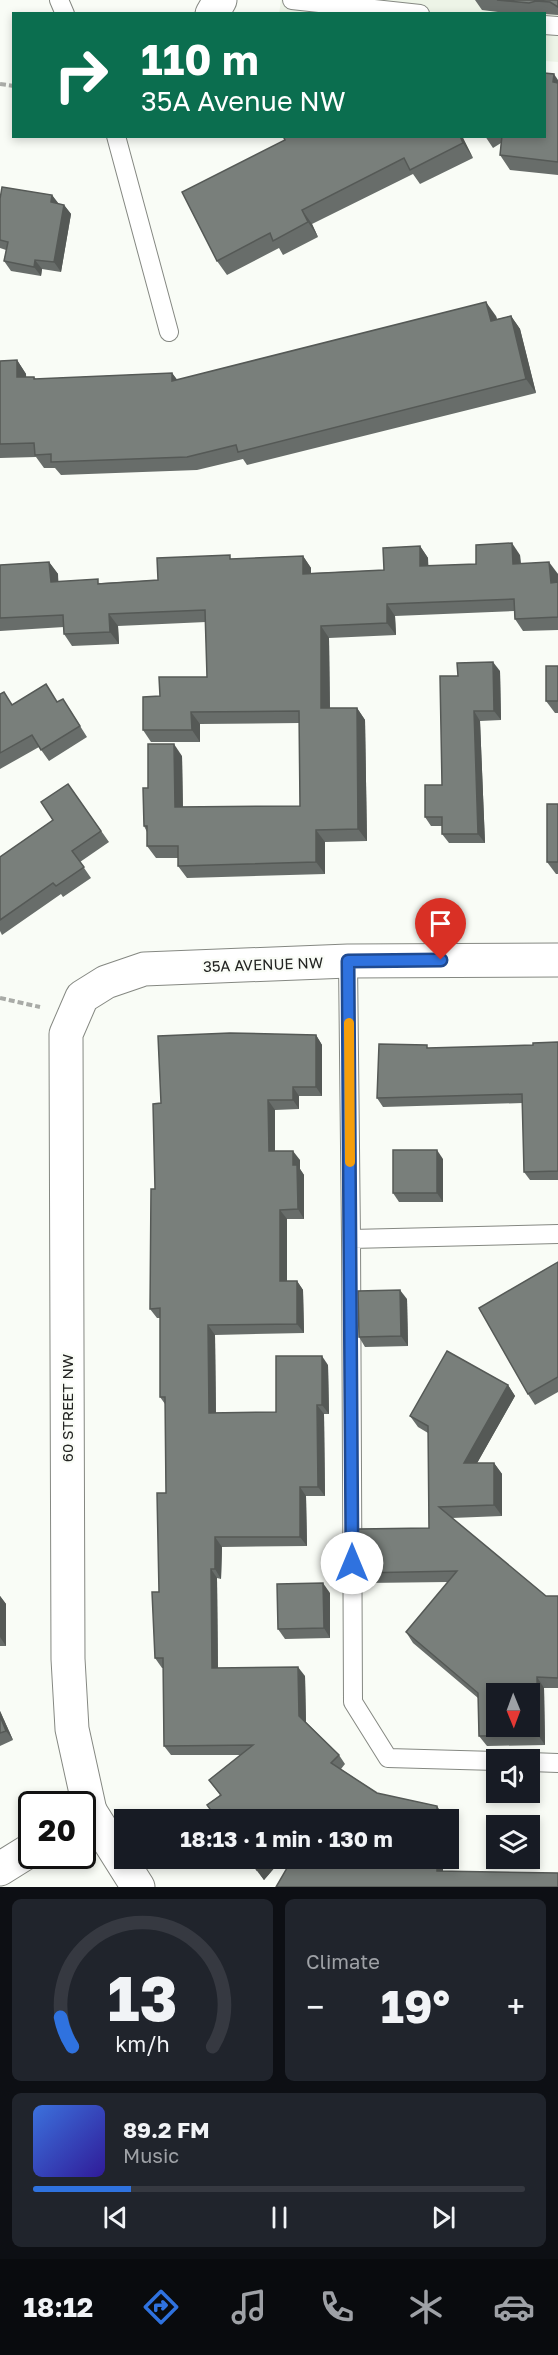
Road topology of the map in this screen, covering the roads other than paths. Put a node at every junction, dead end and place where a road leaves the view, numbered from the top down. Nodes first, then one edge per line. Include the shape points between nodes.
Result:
1 (292, 0) edge
2 (402, 12) edge
3 (117, 138) edge
4 (169, 332) dead end
5 (558, 960) edge
6 (348, 961) junction
7 (82, 997) joint
8 (558, 1234) edge
9 (351, 1239) junction
10 (486, 1761) edge
11 (540, 1762) edge
12 (558, 1763) edge
13 (82, 1791) edge
14 (96, 1828) edge
15 (18, 1858) edge
16 (0, 1869) edge
17 (138, 1887) edge

1 - 2 lane
3 - 4 lane
5 - 6 street, 35A AVENUE NW
6 - 7 street, 35A AVENUE NW via 144,969 106,982
6 - 9 lane
7 - 13 street, 60 STREET NW via 66,1034 68,1659 72,1729
8 - 9 lane
9 - 10 lane via 353,1702 388,1758
11 - 12 lane
14 - 17 street, 60 STREET NW
15 - 16 street

